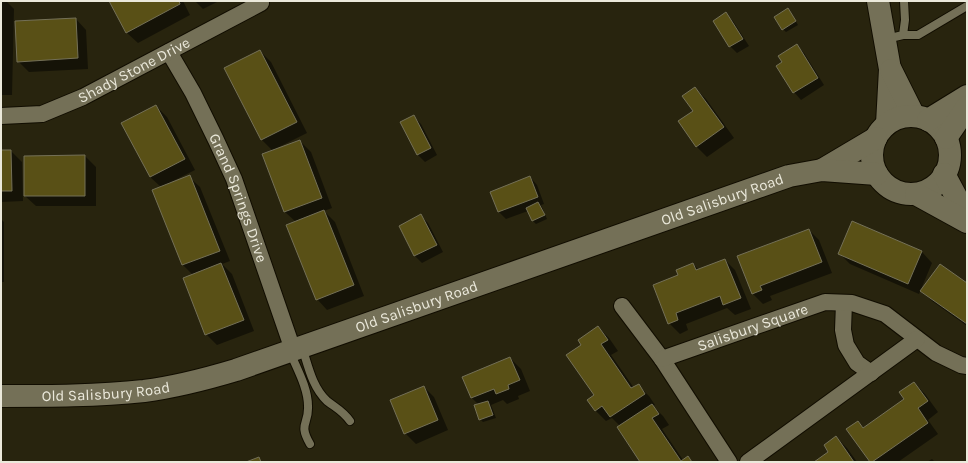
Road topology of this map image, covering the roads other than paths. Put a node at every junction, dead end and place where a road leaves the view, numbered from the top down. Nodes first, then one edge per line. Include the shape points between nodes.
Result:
1 (878, 1) edge
2 (904, 1) edge
3 (261, 3) dead end
4 (967, 6) edge
5 (894, 37) junction
6 (169, 52) junction
7 (890, 68) junction
8 (967, 96) edge
9 (967, 107) edge
10 (1, 116) edge
11 (921, 118) junction
12 (881, 131) junction
13 (946, 138) junction
14 (822, 170) junction
15 (877, 174) junction
16 (944, 174) junction
17 (916, 194) junction
18 (967, 217) edge
19 (967, 222) edge
20 (844, 303) junction
21 (622, 306) dead end
22 (917, 339) junction
23 (295, 350) junction
24 (662, 359) junction
25 (967, 366) edge
26 (871, 373) junction
27 (1, 396) edge
28 (350, 421) dead end
29 (310, 444) dead end
30 (729, 462) edge
31 (748, 462) edge

1 - 5 main road
2 - 5 lane via 905,20
3 - 6 street, Shady Stone Drive
4 - 5 lane via 923,33
5 - 7 main road
6 - 10 street, Shady Stone Drive via 83,97 42,114
6 - 23 street, Grand Springs Drive via 234,179
7 - 11 main road
7 - 12 main road
8 - 11 main road, Old Salisbury Road
9 - 13 main road
11 - 12 main road, Old Salisbury Road via 895,119
11 - 13 main road via 938,128
12 - 14 main road, Old Salisbury Road
12 - 15 main road via 872,150
13 - 16 main road via 949,163
14 - 15 main road, Old Salisbury Road
14 - 23 main road, Old Salisbury Road via 789,176
15 - 17 main road via 893,190
16 - 17 main road via 937,184
16 - 18 main road
17 - 19 main road
20 - 22 street, Salisbury Square via 852,303 885,314
20 - 24 street, Salisbury Square via 825,302
20 - 26 street via 843,330 846,344 857,363
21 - 24 street
22 - 25 street, Salisbury Square via 936,353
22 - 26 street
23 - 27 main road, Old Salisbury Road via 190,383 144,391
23 - 28 lane via 319,391
23 - 29 lane via 308,406 304,426
24 - 30 street
26 - 31 street

